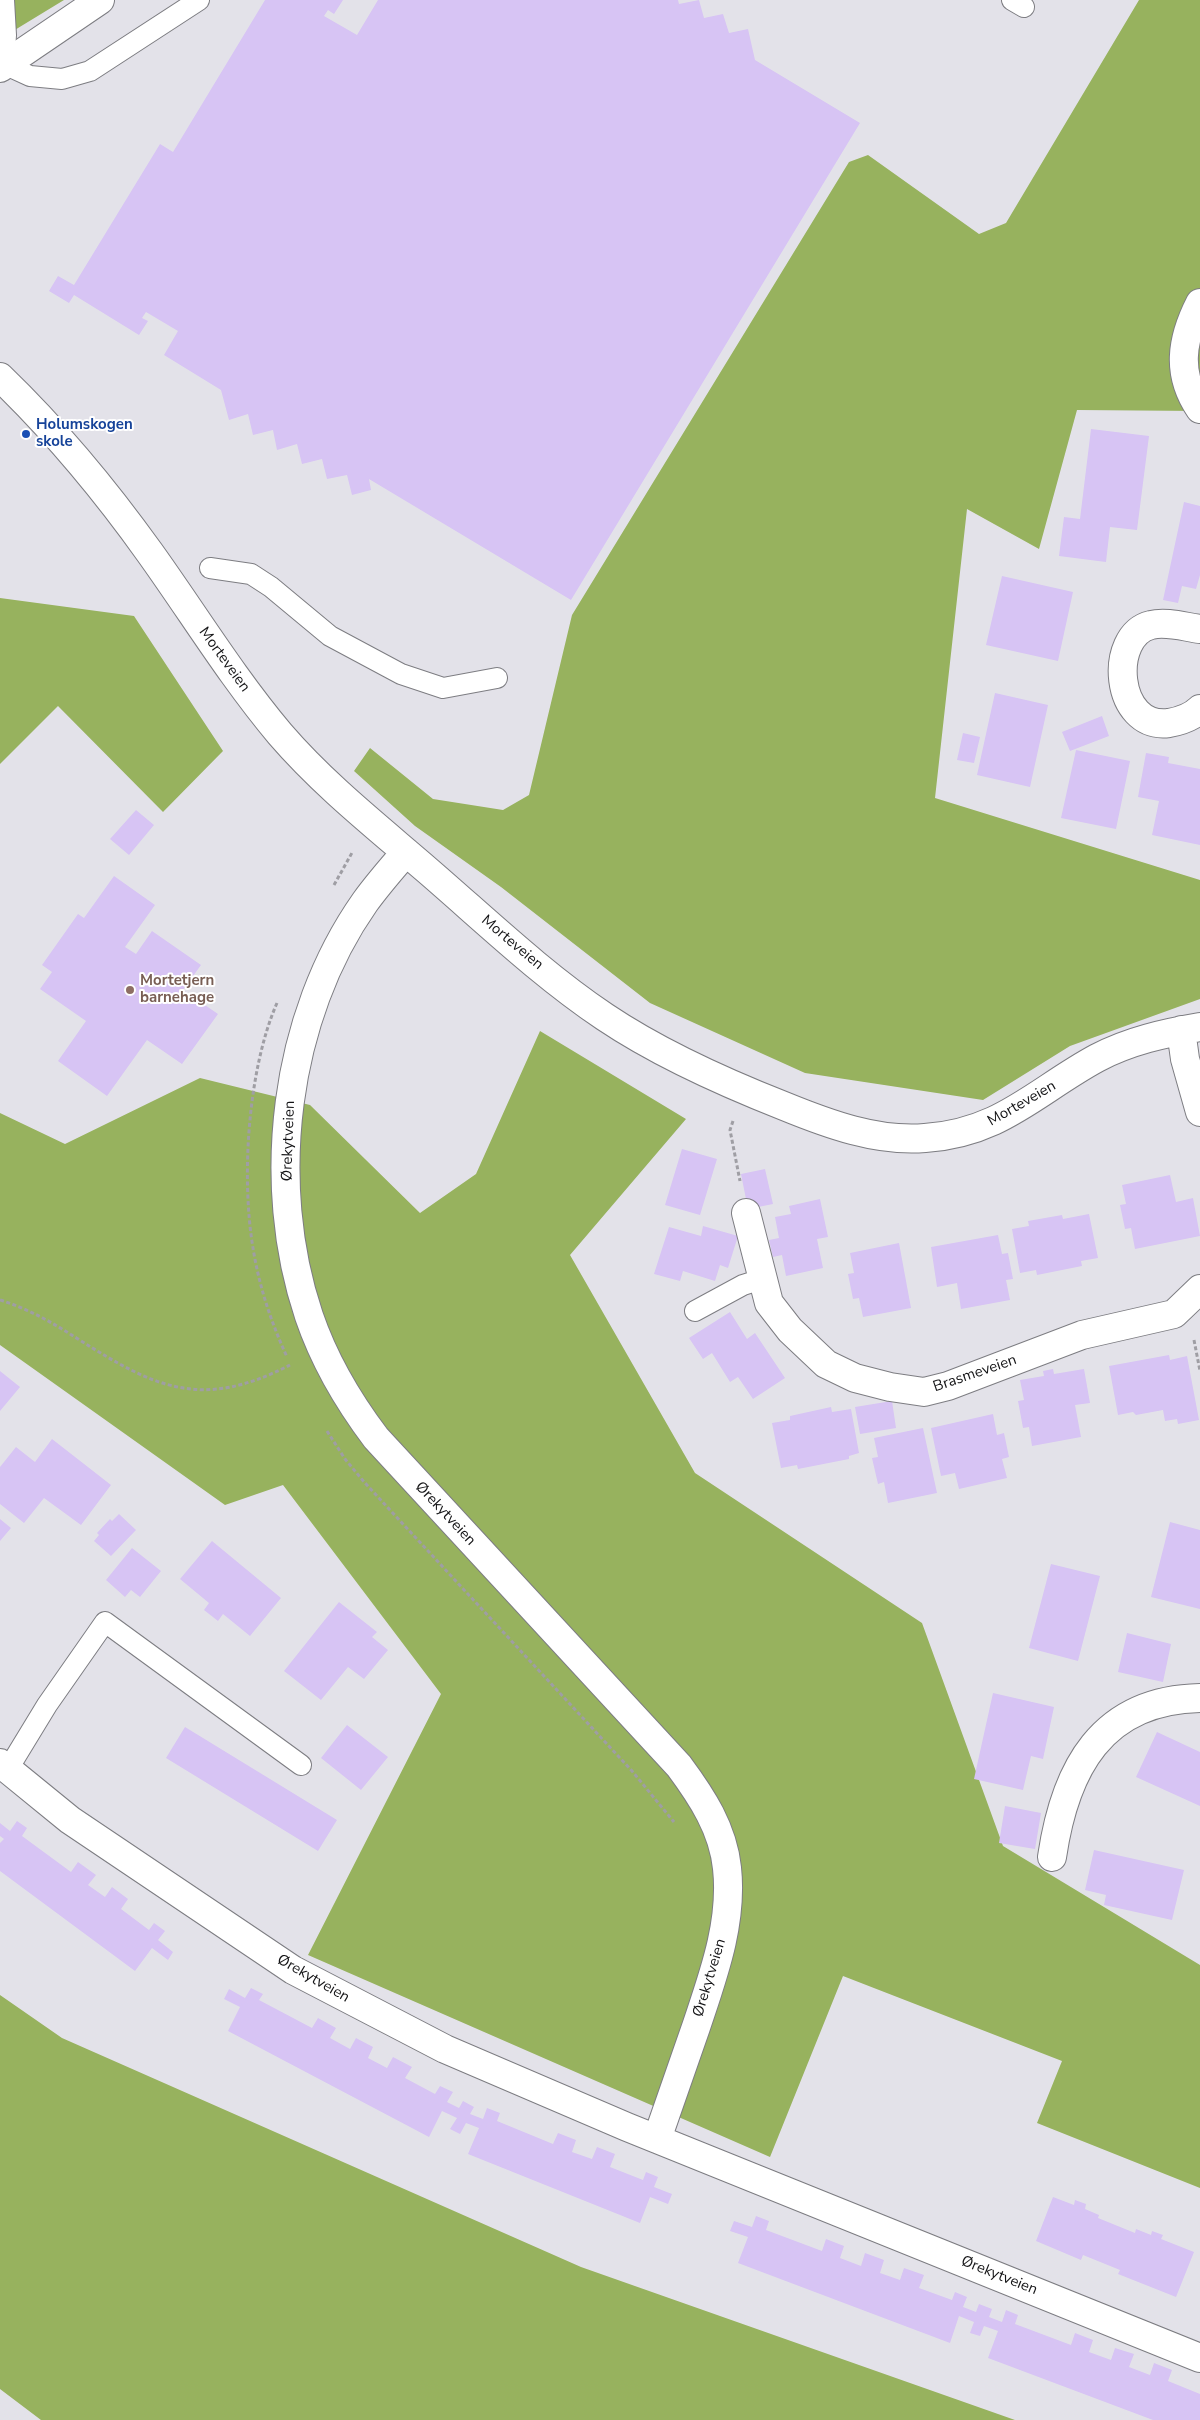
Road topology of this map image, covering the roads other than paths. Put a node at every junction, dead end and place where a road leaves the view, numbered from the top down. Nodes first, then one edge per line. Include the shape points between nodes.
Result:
1 (4, 0) edge
2 (100, 0) edge
3 (199, 0) edge
4 (2, 66) edge
5 (1200, 303) edge
6 (0, 377) edge
7 (1200, 409) edge
8 (210, 568) dead end
9 (1200, 630) edge
10 (497, 678) dead end
11 (1200, 709) edge
12 (406, 852) junction
13 (1190, 1029) edge
14 (1200, 1112) edge
15 (746, 1213) road end
16 (762, 1279) junction
17 (1200, 1289) edge
18 (695, 1310) dead end
19 (1200, 1698) edge
20 (4, 1766) edge
21 (301, 1766) dead end
22 (1052, 1856) dead end
23 (658, 2139) junction
24 (1200, 2358) edge

1 - 4 lane via 6,35
2 - 4 street
3 - 4 lane via 90,71 62,79 30,76
5 - 7 street via 1187,331 1183,366 1186,384
6 - 12 street, Morteveien via 44,421 102,488 219,654 279,732 339,795
8 - 10 lane via 251,574 330,636 401,674 443,688
9 - 11 street via 1168,624 1151,625 1137,632 1123,662 1123,680 1126,695 1134,708 1147,719 1163,724 1180,721
12 - 13 street, Morteveien via 534,963 605,1017 732,1084 818,1120 861,1132 921,1139 968,1132 1015,1111 1119,1047
12 - 23 street, Ørekytveien via 364,903 347,933 318,991 301,1041 291,1090 285,1154 288,1211 296,1266 309,1316 322,1349 358,1414 376,1438 679,1766 712,1818 727,1868 724,1933 716,1968
13 - 14 street via 1185,1059
15 - 16 street, Brasmeveien
16 - 17 street, Brasmeveien via 768,1303 790,1330 826,1364 855,1378 924,1392 948,1386 1082,1335 1174,1314
16 - 18 lane via 743,1285
19 - 22 street via 1172,1700 1149,1707 1112,1727 1094,1744 1072,1779 1057,1826
20 - 21 lane via 105,1622
20 - 23 street, Ørekytveien via 70,1820 293,1970 445,2049
23 - 24 street, Ørekytveien

